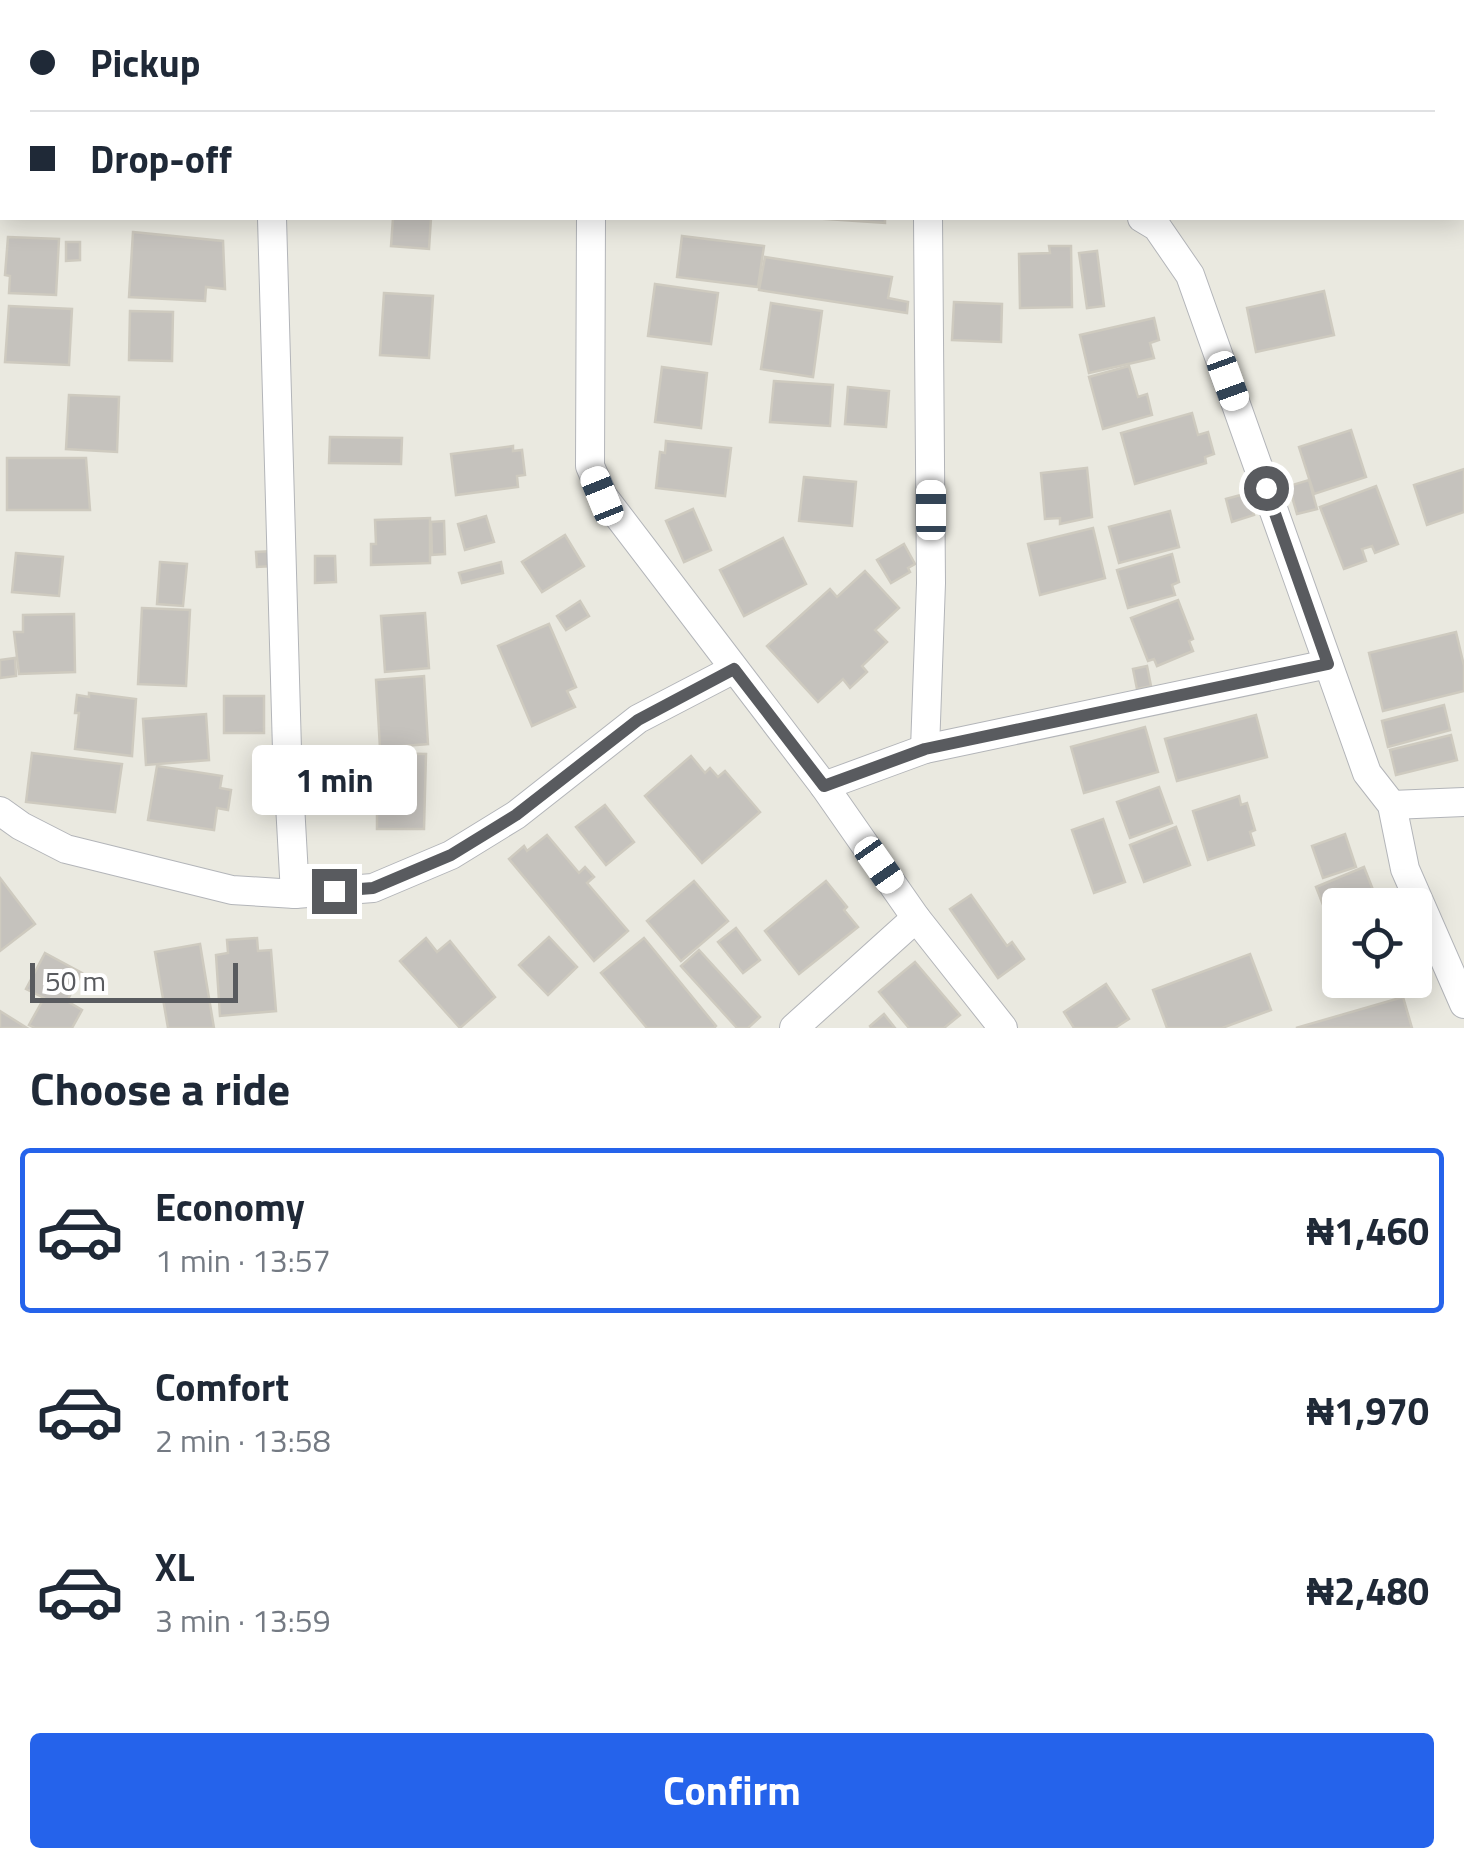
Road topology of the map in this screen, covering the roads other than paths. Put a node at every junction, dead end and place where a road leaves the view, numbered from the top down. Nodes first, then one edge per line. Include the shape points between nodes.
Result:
1 (272, 220) edge
2 (591, 220) edge
3 (928, 220) edge
4 (1146, 220) edge
5 (1328, 664) junction
6 (734, 669) junction
7 (925, 749) junction
8 (824, 786) junction
9 (1464, 802) edge
10 (1392, 805) junction
11 (0, 811) edge
12 (295, 894) junction
13 (916, 918) junction
14 (1464, 1004) edge
15 (794, 1028) edge
16 (1003, 1028) edge

1 - 12 street
2 - 6 street via 590,466 621,523
3 - 7 street via 932,583
4 - 5 street via 1157,226 1190,275
5 - 7 street
5 - 10 street via 1367,773
6 - 8 street
6 - 12 street via 638,720 516,815 451,855 373,888
7 - 8 street
8 - 13 street
9 - 10 street
10 - 14 street via 1405,869
11 - 12 street via 66,849 232,890
13 - 15 street
13 - 16 street

